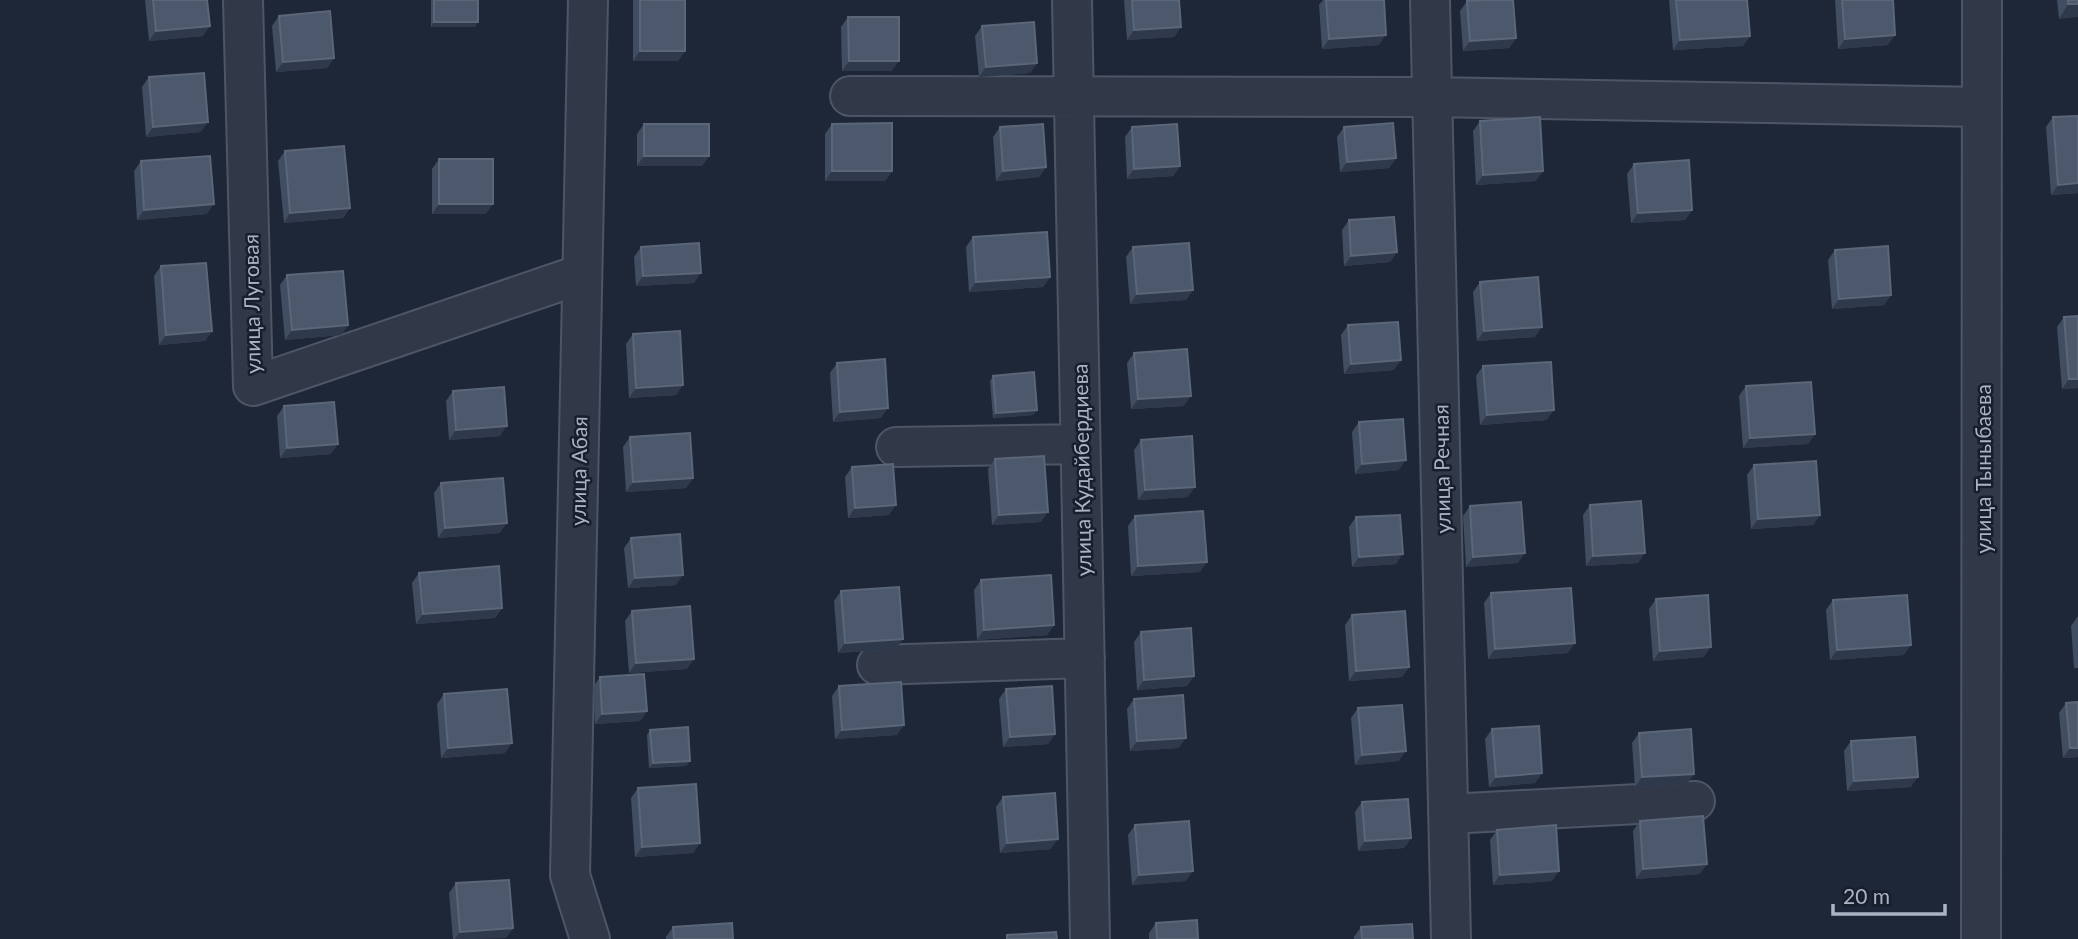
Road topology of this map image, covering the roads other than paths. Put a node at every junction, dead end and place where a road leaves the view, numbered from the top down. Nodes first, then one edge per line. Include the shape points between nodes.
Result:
1 (243, 0) edge
2 (588, 0) edge
3 (1072, 0) edge
4 (1430, 0) edge
5 (1982, 0) edge
6 (850, 96) dead end
7 (1074, 97) junction
8 (1432, 97) junction
9 (1982, 107) junction
10 (582, 274) junction
11 (1080, 443) junction
12 (896, 447) dead end
13 (1085, 658) junction
14 (877, 665) dead end
15 (1695, 800) dead end
16 (1448, 814) junction
17 (590, 939) edge
18 (1090, 939) edge
19 (1451, 939) edge
20 (1981, 939) edge

1 - 10 street, улица Луговая via 253,386
2 - 10 street, улица Абая
3 - 7 street, улица Кудайбердиева
4 - 8 street, улица Речная
5 - 9 street, улица Тыныбаева
6 - 7 street
7 - 8 street
7 - 11 street, улица Кудайбердиева
8 - 9 street
8 - 16 street, улица Речная
9 - 20 street, улица Тыныбаева
10 - 17 street, улица Абая via 570,875
11 - 12 street
11 - 13 street, улица Кудайбердиева
13 - 14 street
13 - 18 street, улица Кудайбердиева
15 - 16 street
16 - 19 street, улица Речная

